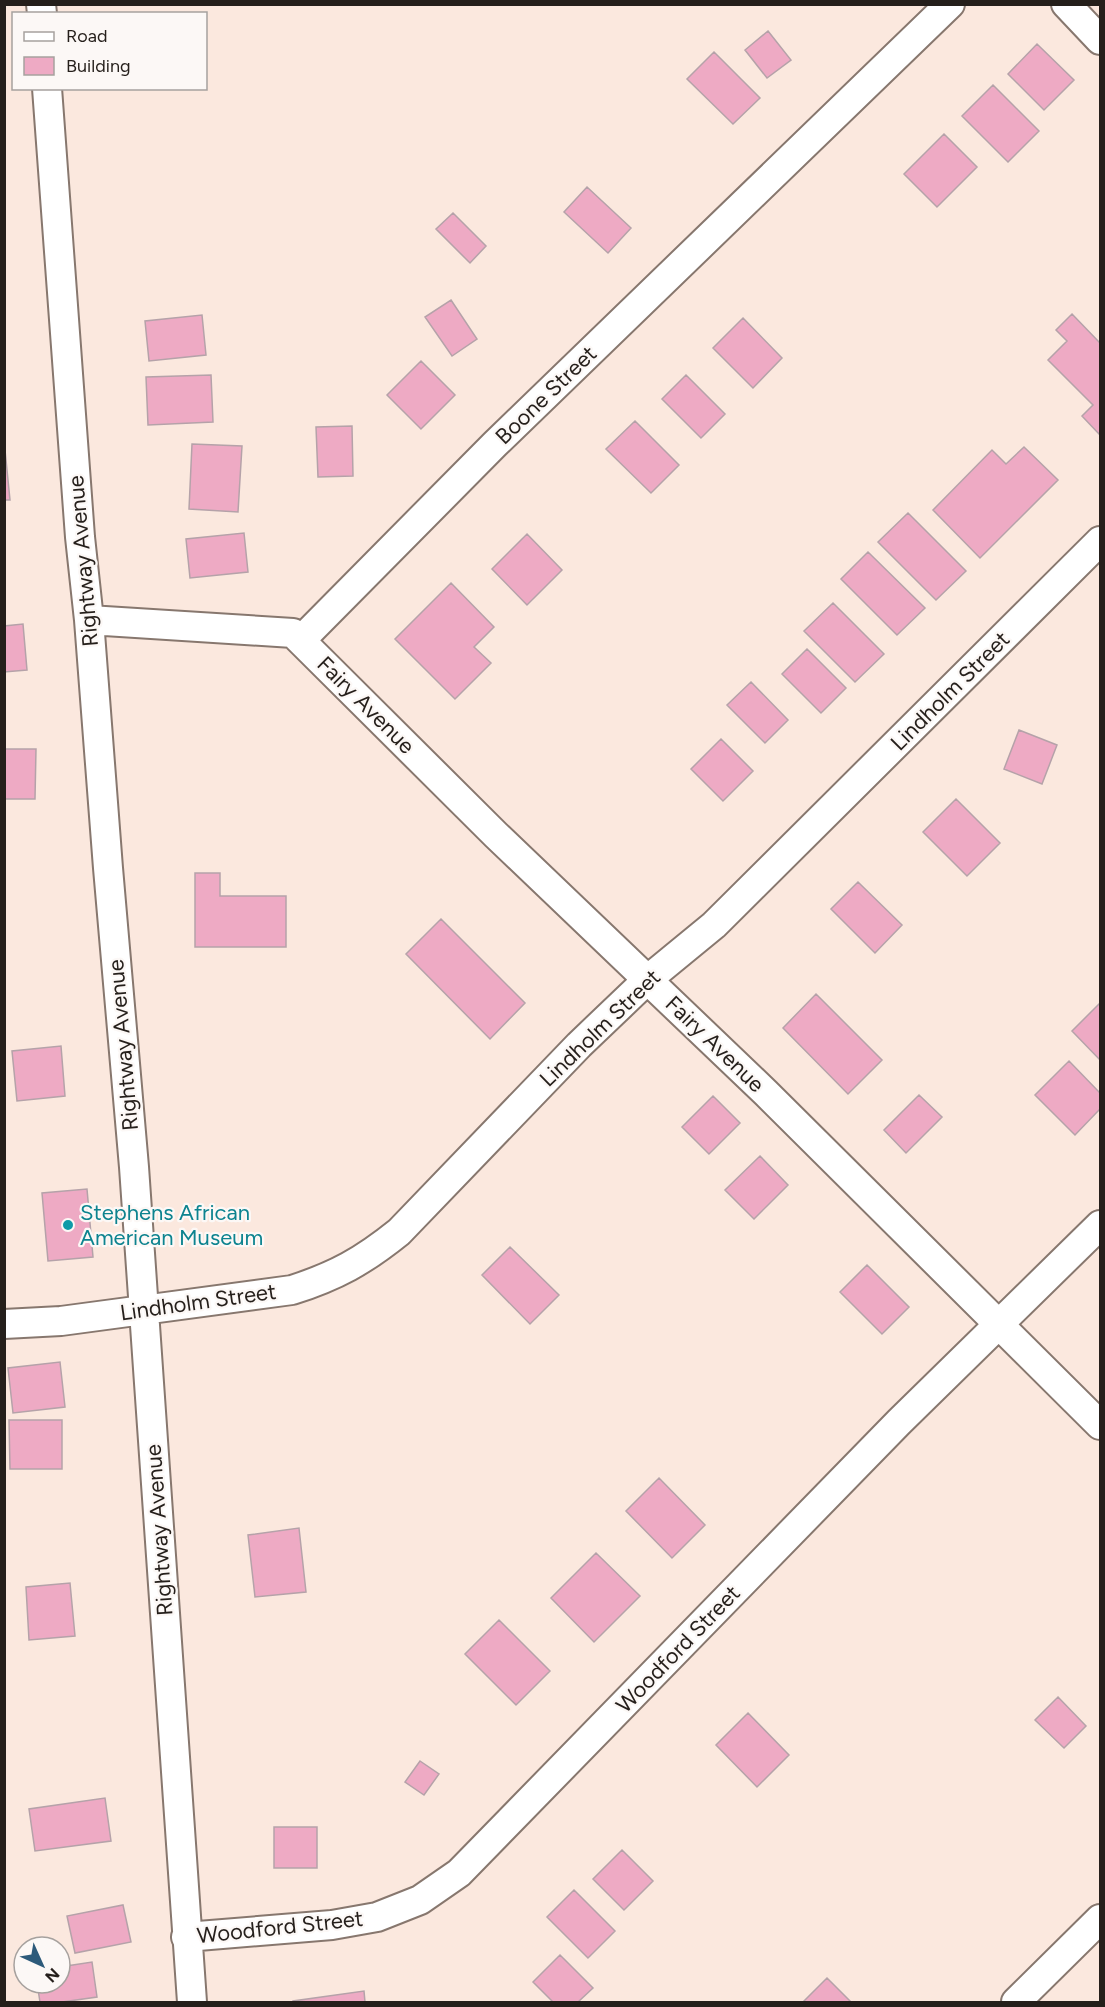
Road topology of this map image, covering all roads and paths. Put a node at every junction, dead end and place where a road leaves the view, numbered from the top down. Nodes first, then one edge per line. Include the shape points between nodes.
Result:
1 (950, 4) edge
2 (1066, 4) edge
3 (1101, 40) edge
4 (47, 90) edge
5 (1101, 541) edge
6 (89, 620) junction
7 (301, 640) junction
8 (647, 980) junction
9 (1101, 1226) edge
10 (144, 1309) junction
11 (4, 1324) edge
12 (1000, 1324) junction
13 (1101, 1425) edge
14 (1101, 1919) edge
15 (186, 1937) junction
16 (192, 2002) edge
17 (1016, 2002) edge

1 - 7 street, Boone Street via 495,444
2 - 3 street
4 - 6 street, Rightway Avenue
5 - 8 street, Lindholm Street via 714,925
6 - 7 street via 293,633
6 - 10 street, Rightway Avenue
7 - 8 street, Fairy Avenue
8 - 10 street, Lindholm Street via 399,1232 375,1251 349,1268 292,1290
8 - 12 street, Fairy Avenue
9 - 12 street, Woodford Street
10 - 11 street, Lindholm Street via 61,1321
10 - 15 street, Rightway Avenue
12 - 13 street, Fairy Avenue
12 - 15 street, Woodford Street via 891,1430 459,1873 420,1900 377,1917 332,1925
14 - 17 street
15 - 16 street, Rightway Avenue

